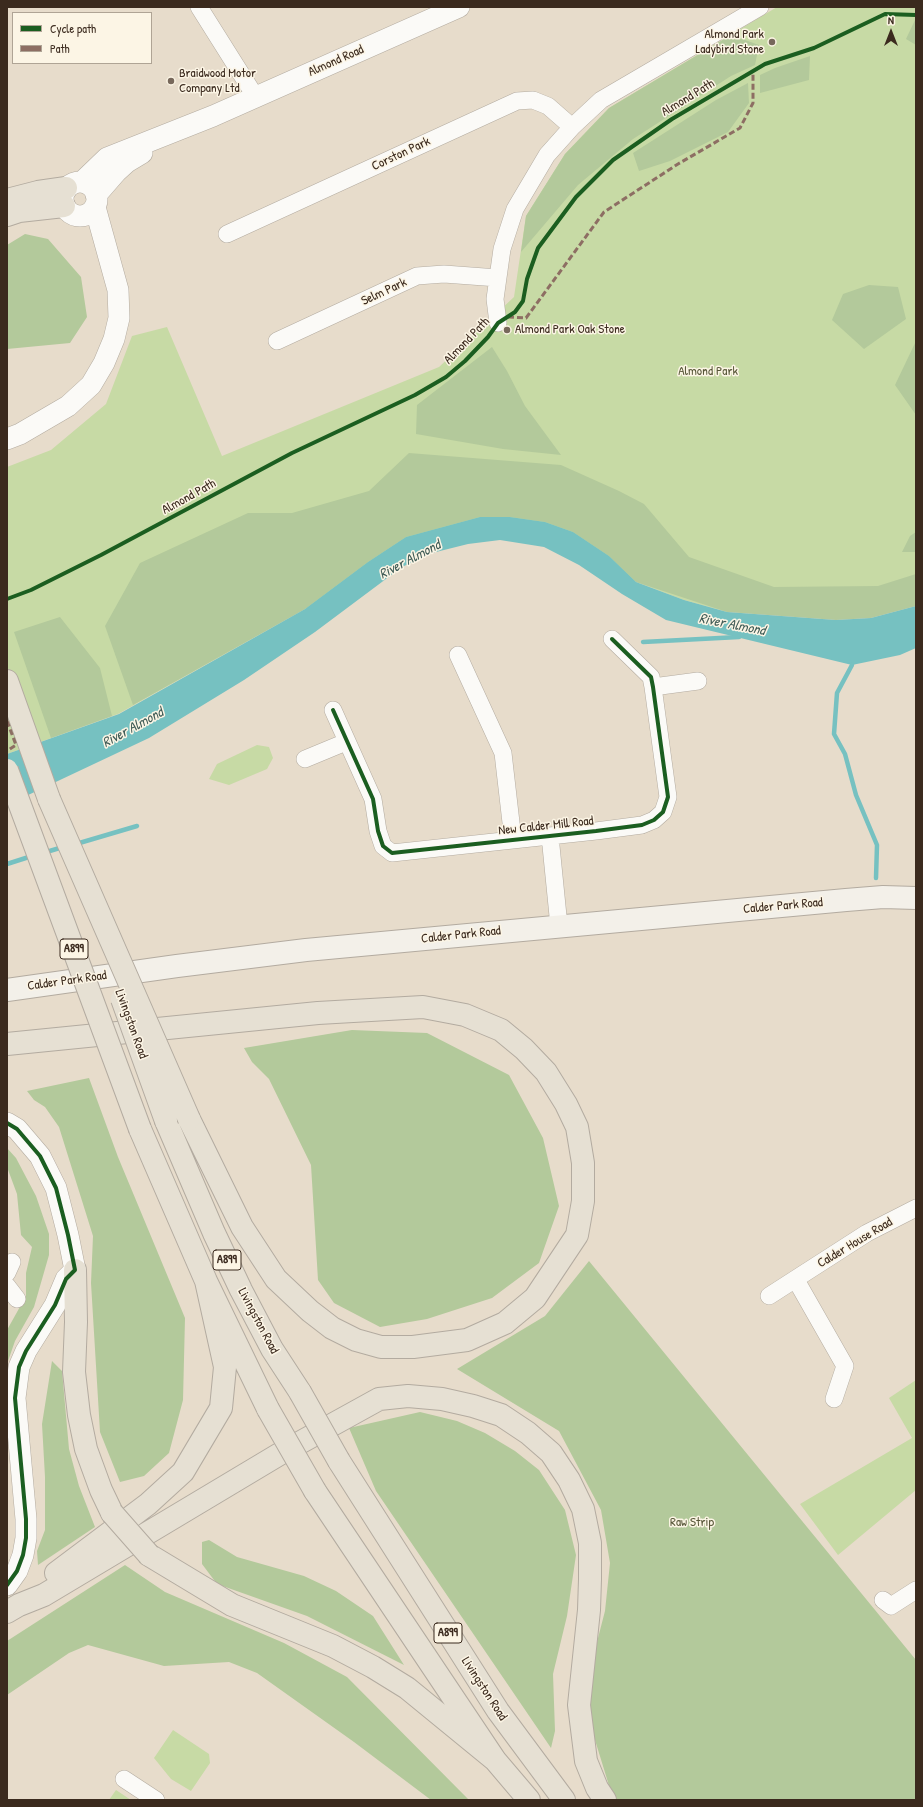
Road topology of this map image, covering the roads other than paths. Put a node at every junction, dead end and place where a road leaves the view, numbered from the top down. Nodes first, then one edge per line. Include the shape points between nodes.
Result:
1 (198, 7) edge
2 (460, 7) edge
3 (753, 11) edge
4 (255, 96) junction
5 (572, 127) junction
6 (81, 199) junction
7 (7, 200) edge
8 (7, 215) edge
9 (227, 234) dead end
10 (498, 278) junction
11 (498, 323) dead end
12 (277, 341) dead end
13 (7, 439) edge
14 (612, 639) dead end
15 (458, 655) dead end
16 (7, 681) edge
17 (698, 682) dead end
18 (653, 687) junction
19 (333, 710) dead end
20 (346, 742) junction
21 (305, 759) dead end
22 (7, 770) edge
23 (50, 799) junction
24 (550, 836) junction
25 (513, 840) junction
26 (916, 898) edge
27 (559, 926) junction
28 (7, 990) edge
29 (7, 1044) edge
30 (7, 1123) edge
31 (916, 1208) edge
32 (75, 1270) junction
33 (796, 1280) junction
34 (206, 1281) junction
35 (770, 1296) dead end
36 (834, 1399) dead end
37 (7, 1585) edge
38 (916, 1590) edge
39 (883, 1600) dead end
40 (13, 1608) edge
41 (495, 1760) junction
42 (124, 1779) dead end
43 (156, 1800) edge
44 (529, 1800) edge
45 (564, 1800) edge
46 (605, 1800) edge

1 - 4 street
2 - 4 street, Almond Road
3 - 5 street via 601,100
4 - 6 street, Almond Road via 213,116 107,158
5 - 9 street, Corston Park via 548,106 533,100 517,101
5 - 10 street via 547,155 515,209 502,249
6 - 7 main road via 38,192
6 - 8 main road
6 - 13 street via 118,290 119,318 114,339 91,385 68,406
10 - 11 street via 495,300
10 - 12 street, Selm Park via 444,274 417,276
14 - 18 street, New Calder Mill Road via 650,677
15 - 25 street, New Calder Mill Road via 503,753
16 - 23 main road, Livingston Road / A899
17 - 18 street
18 - 24 street, New Calder Mill Road via 668,797 663,812 654,820 642,825
19 - 20 street, New Calder Mill Road
20 - 21 street
20 - 25 street, New Calder Mill Road via 373,799 383,846 392,853
22 - 34 main road, A899, bridge via 140,1129
23 - 29 main road, bridge via 189,1119 242,1228 276,1279 310,1311 332,1328 381,1347 413,1347 466,1340 505,1322 535,1298 577,1235 583,1201 583,1163 577,1127 566,1104 546,1072 524,1049 501,1030 465,1015 423,1007 318,1013
23 - 45 main road, Livingston Road / A899, bridge via 166,1121 241,1290 272,1349 339,1461 498,1711
24 - 25 street, New Calder Mill Road
24 - 27 street, New Calder Mill Road
26 - 27 main road, Calder Park Road via 883,897
27 - 28 main road, Calder Park Road via 306,950
30 - 32 street via 17,1129 40,1156 56,1188
31 - 33 street, Calder House Road via 867,1233
32 - 37 street via 66,1279 55,1305 19,1368 15,1398 26,1538 19,1566
32 - 41 main road, bridge via 74,1372 79,1415 86,1449 112,1513 149,1555 232,1605 333,1646 373,1667 407,1688
33 - 35 street, Calder House Road
33 - 36 street via 845,1366
34 - 40 main road via 225,1367 221,1408 201,1444 183,1472 148,1504
34 - 41 main road, A899, bridge via 268,1409 315,1491
38 - 39 street via 891,1606
40 - 46 main road via 44,1595 283,1452 379,1399 408,1396 442,1399 501,1415 528,1433 551,1453 569,1480 583,1509 590,1543 590,1579 579,1705 586,1762
41 - 44 main road, A899
42 - 43 street

